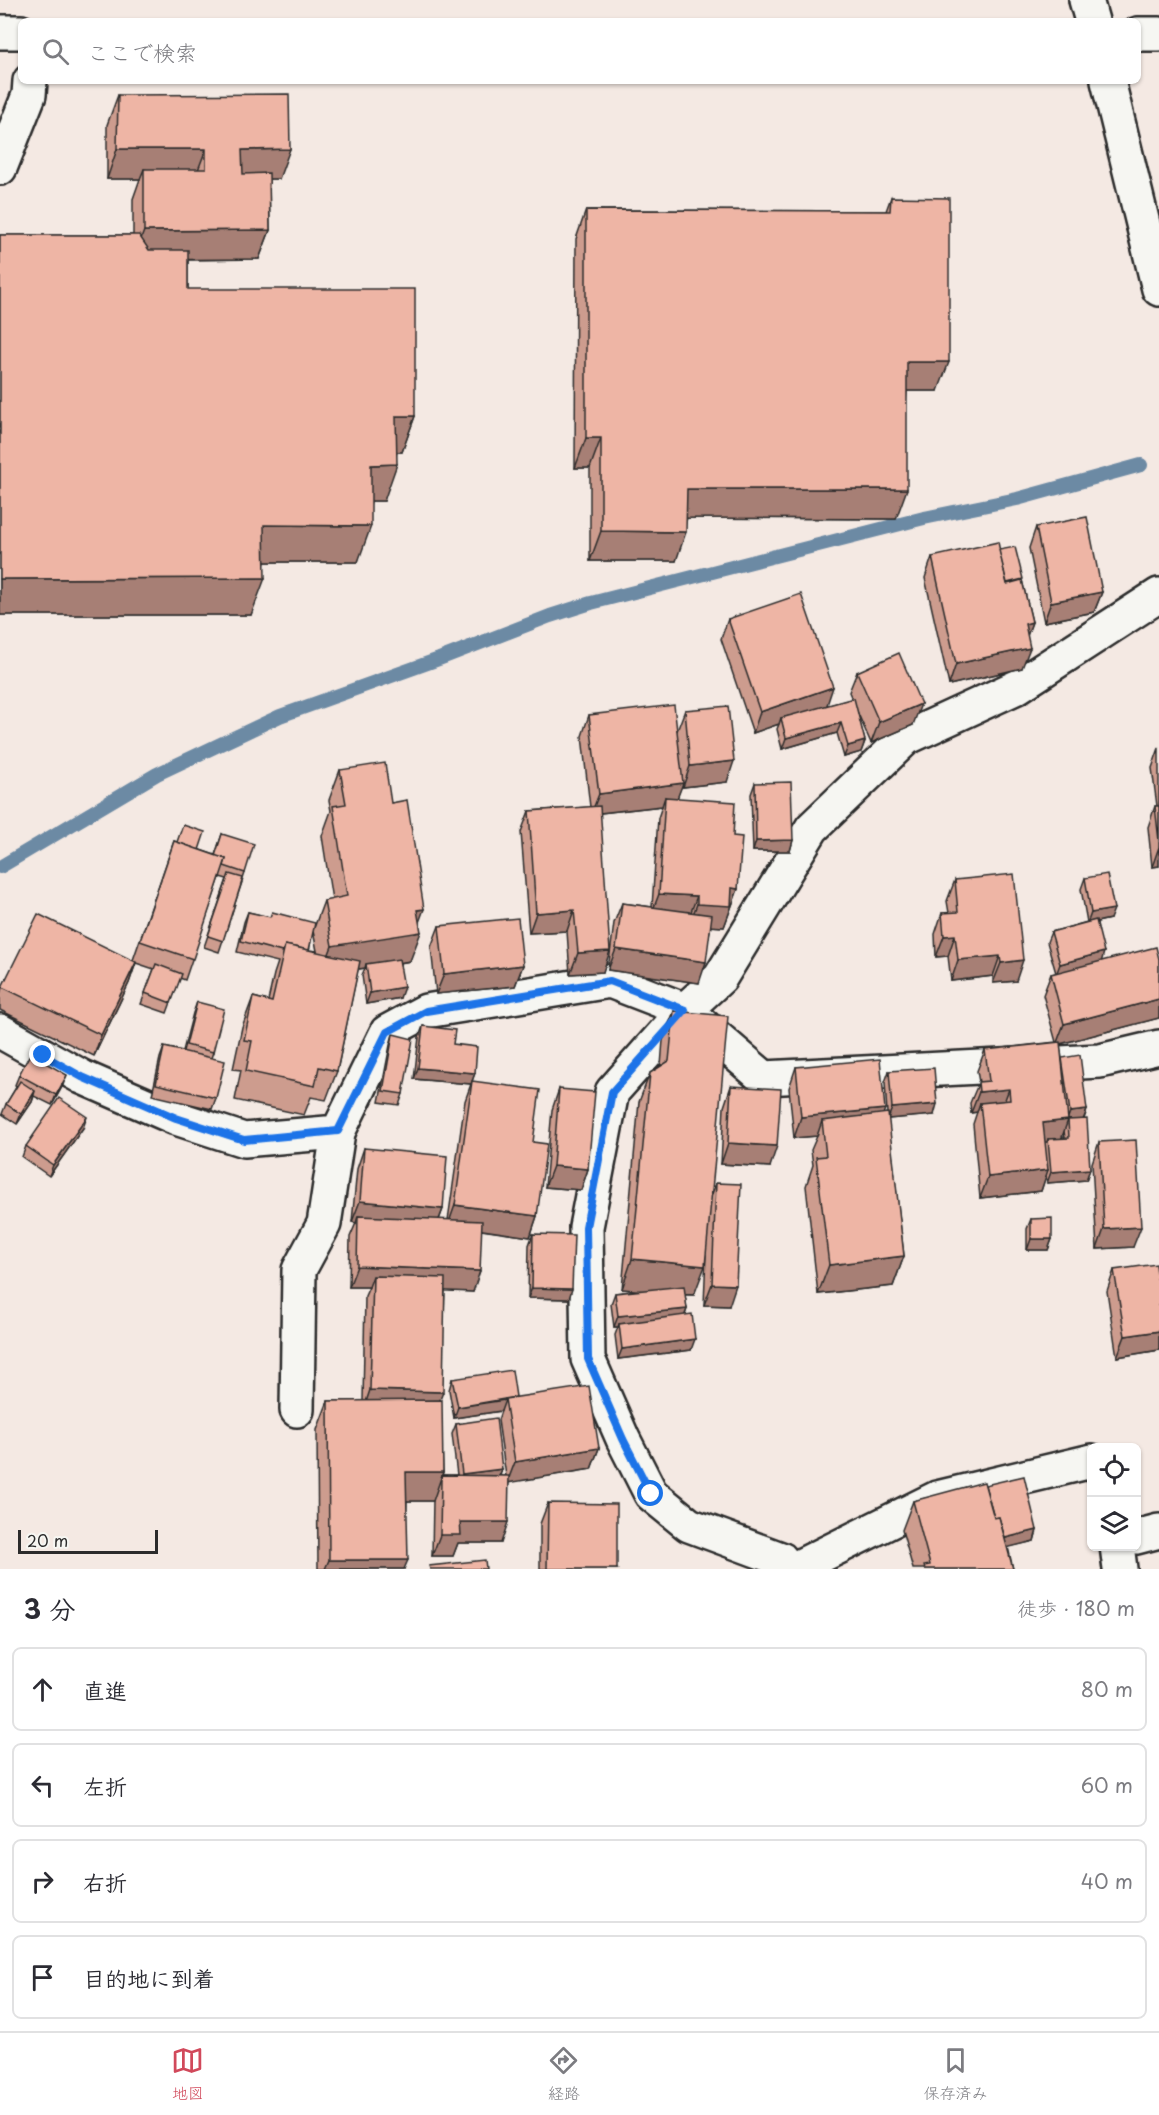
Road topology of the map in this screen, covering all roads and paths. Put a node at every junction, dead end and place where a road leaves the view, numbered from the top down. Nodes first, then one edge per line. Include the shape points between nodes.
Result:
1 (1086, 0) edge
2 (1091, 18) edge
3 (0, 32) edge
4 (18, 32) edge
5 (1141, 34) edge
6 (1159, 34) edge
7 (30, 84) edge
8 (1109, 84) edge
9 (0, 168) edge
10 (1159, 289) edge
11 (1159, 594) edge
12 (685, 1010) junction
13 (0, 1031) edge
14 (1159, 1047) edge
15 (338, 1131) junction
16 (297, 1410) dead end
17 (1087, 1462) edge
18 (1159, 1531) edge
19 (1141, 1536) edge
20 (1118, 1551) edge
21 (789, 1569) edge
22 (794, 1569) edge
23 (1120, 1569) edge

1 - 2 main road
3 - 4 main road
5 - 6 main road
7 - 9 main road
8 - 10 main road
11 - 12 main road via 1017,687 906,738 812,828 720,978
12 - 14 main road via 764,1078 1100,1061
12 - 15 main road via 610,981 426,1011 387,1032
12 - 21 main road via 612,1092 586,1227 588,1359 651,1494 689,1525 781,1559
13 - 15 main road via 82,1077 176,1118 244,1140
15 - 16 main road via 324,1224 299,1270
17 - 22 main road via 938,1498
18 - 19 main road
20 - 23 main road

